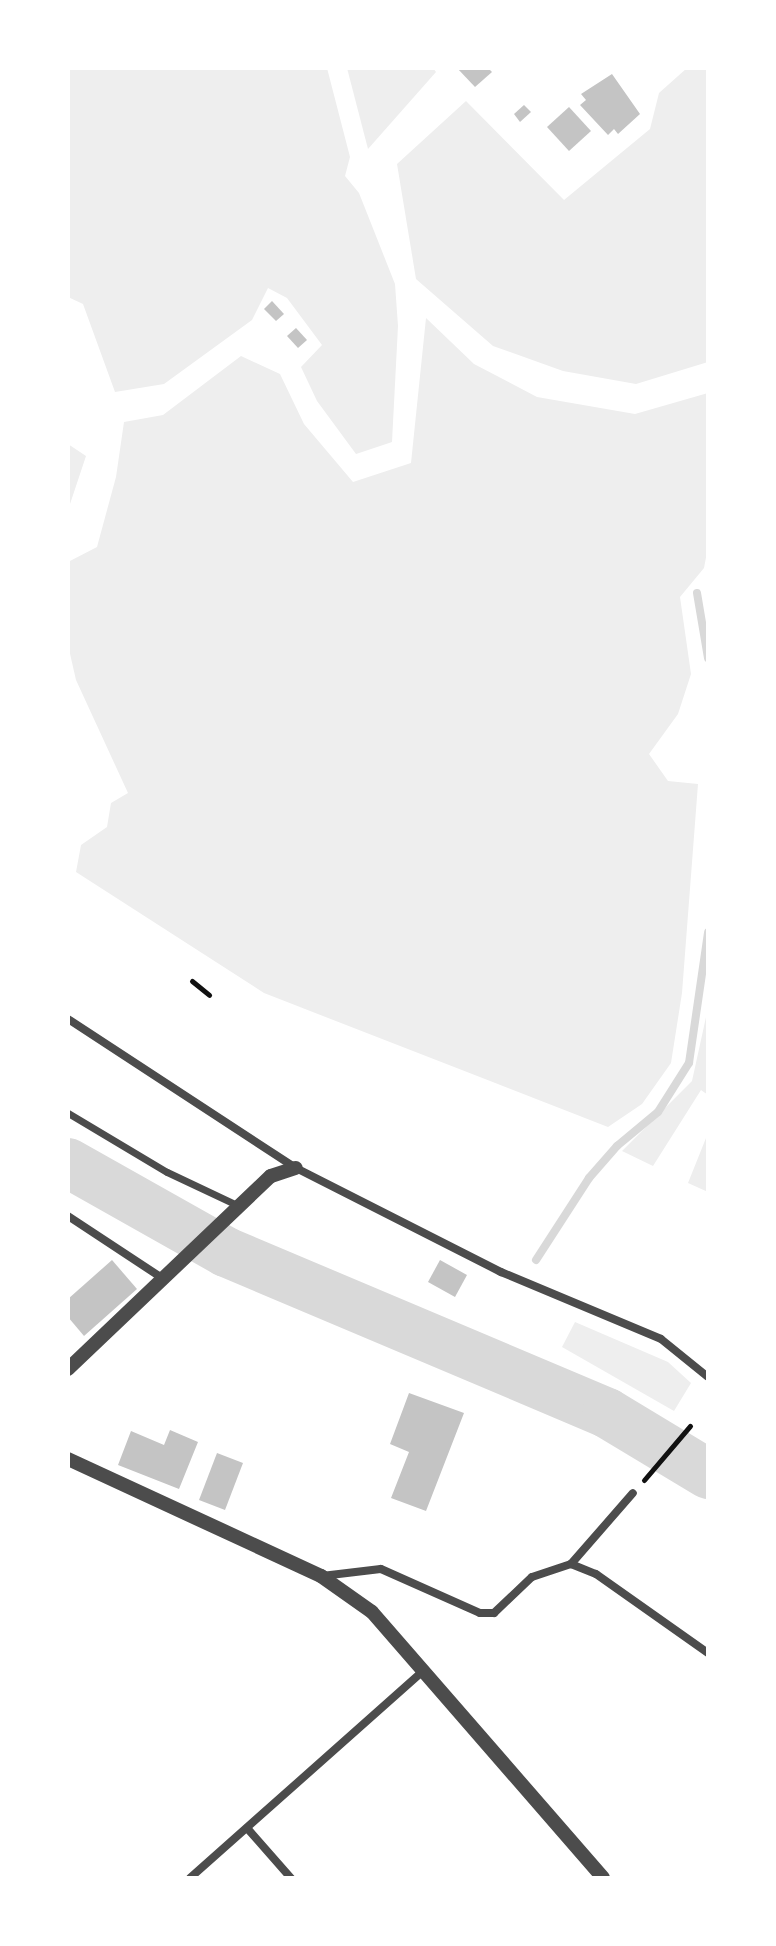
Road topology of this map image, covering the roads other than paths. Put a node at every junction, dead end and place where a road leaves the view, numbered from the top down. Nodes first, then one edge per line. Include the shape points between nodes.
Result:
1 (68, 1019) edge
2 (68, 1113) edge
3 (296, 1168) junction
4 (234, 1210) junction
5 (68, 1216) edge
6 (167, 1273) junction
7 (68, 1369) edge
8 (708, 1377) edge
9 (68, 1459) edge
10 (633, 1493) road end
11 (571, 1564) junction
12 (321, 1576) junction
13 (708, 1653) edge
14 (423, 1671) junction
15 (247, 1828) junction
16 (190, 1878) edge
17 (291, 1878) edge
18 (603, 1878) edge

1 - 3 street
2 - 4 street
3 - 4 street via 271,1176
3 - 8 street via 501,1272 661,1339
4 - 6 street
5 - 6 street
6 - 7 street
9 - 12 street
10 - 11 street
11 - 12 street via 532,1577 494,1613 480,1613 381,1569
11 - 13 street via 596,1574
12 - 14 street via 372,1612
14 - 15 street
14 - 18 street
15 - 16 street
15 - 17 street

